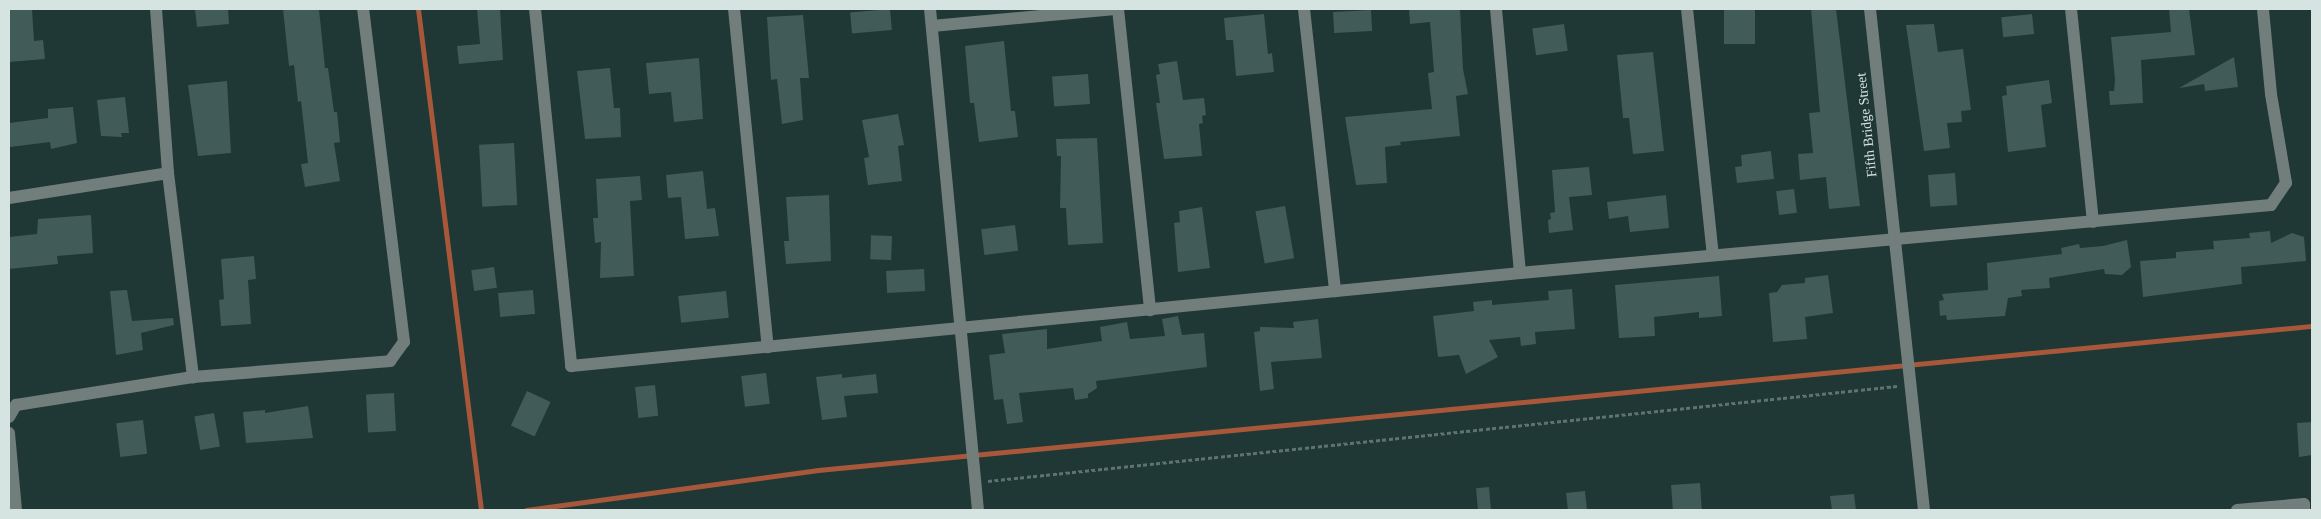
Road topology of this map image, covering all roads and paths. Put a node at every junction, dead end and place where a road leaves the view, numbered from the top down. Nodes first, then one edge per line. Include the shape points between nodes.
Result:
1 (156, 9) edge
2 (363, 9) edge
3 (535, 9) edge
4 (734, 9) edge
5 (930, 9) edge
6 (1116, 9) edge
7 (1304, 9) edge
8 (1496, 9) edge
9 (1687, 9) edge
10 (1870, 9) edge
11 (2071, 9) edge
12 (2263, 9) edge
13 (932, 26) junction
14 (168, 173) junction
15 (9, 198) edge
16 (2093, 222) junction
17 (1893, 238) junction
18 (1713, 255) junction
19 (1520, 273) junction
20 (1335, 291) junction
21 (1150, 310) junction
22 (960, 328) junction
23 (768, 347) junction
24 (194, 377) junction
25 (1910, 385) junction
26 (9, 417) edge
27 (9, 433) edge
28 (975, 482) junction
29 (16, 510) edge
30 (978, 510) edge
31 (1924, 510) edge
32 (2237, 510) edge
33 (2304, 510) edge

1 - 14 street
2 - 24 street via 404,342 390,361
3 - 23 street via 571,366
4 - 23 street
5 - 13 street
6 - 13 street
6 - 21 street
7 - 20 street
8 - 19 street
9 - 18 street
10 - 17 street, Fifth Bridge Street
11 - 16 street
12 - 16 street via 2271,94 2286,183 2271,205
13 - 22 street
14 - 15 street
14 - 24 street
16 - 17 street
17 - 18 street
17 - 25 street, Fifth Bridge Street
18 - 19 street
19 - 20 street
20 - 21 street
21 - 22 street
22 - 23 street
22 - 28 street
24 - 26 street via 16,405
25 - 28 path
25 - 31 street, Fifth Bridge Street
27 - 29 street
28 - 30 street
32 - 33 street via 2304,504

